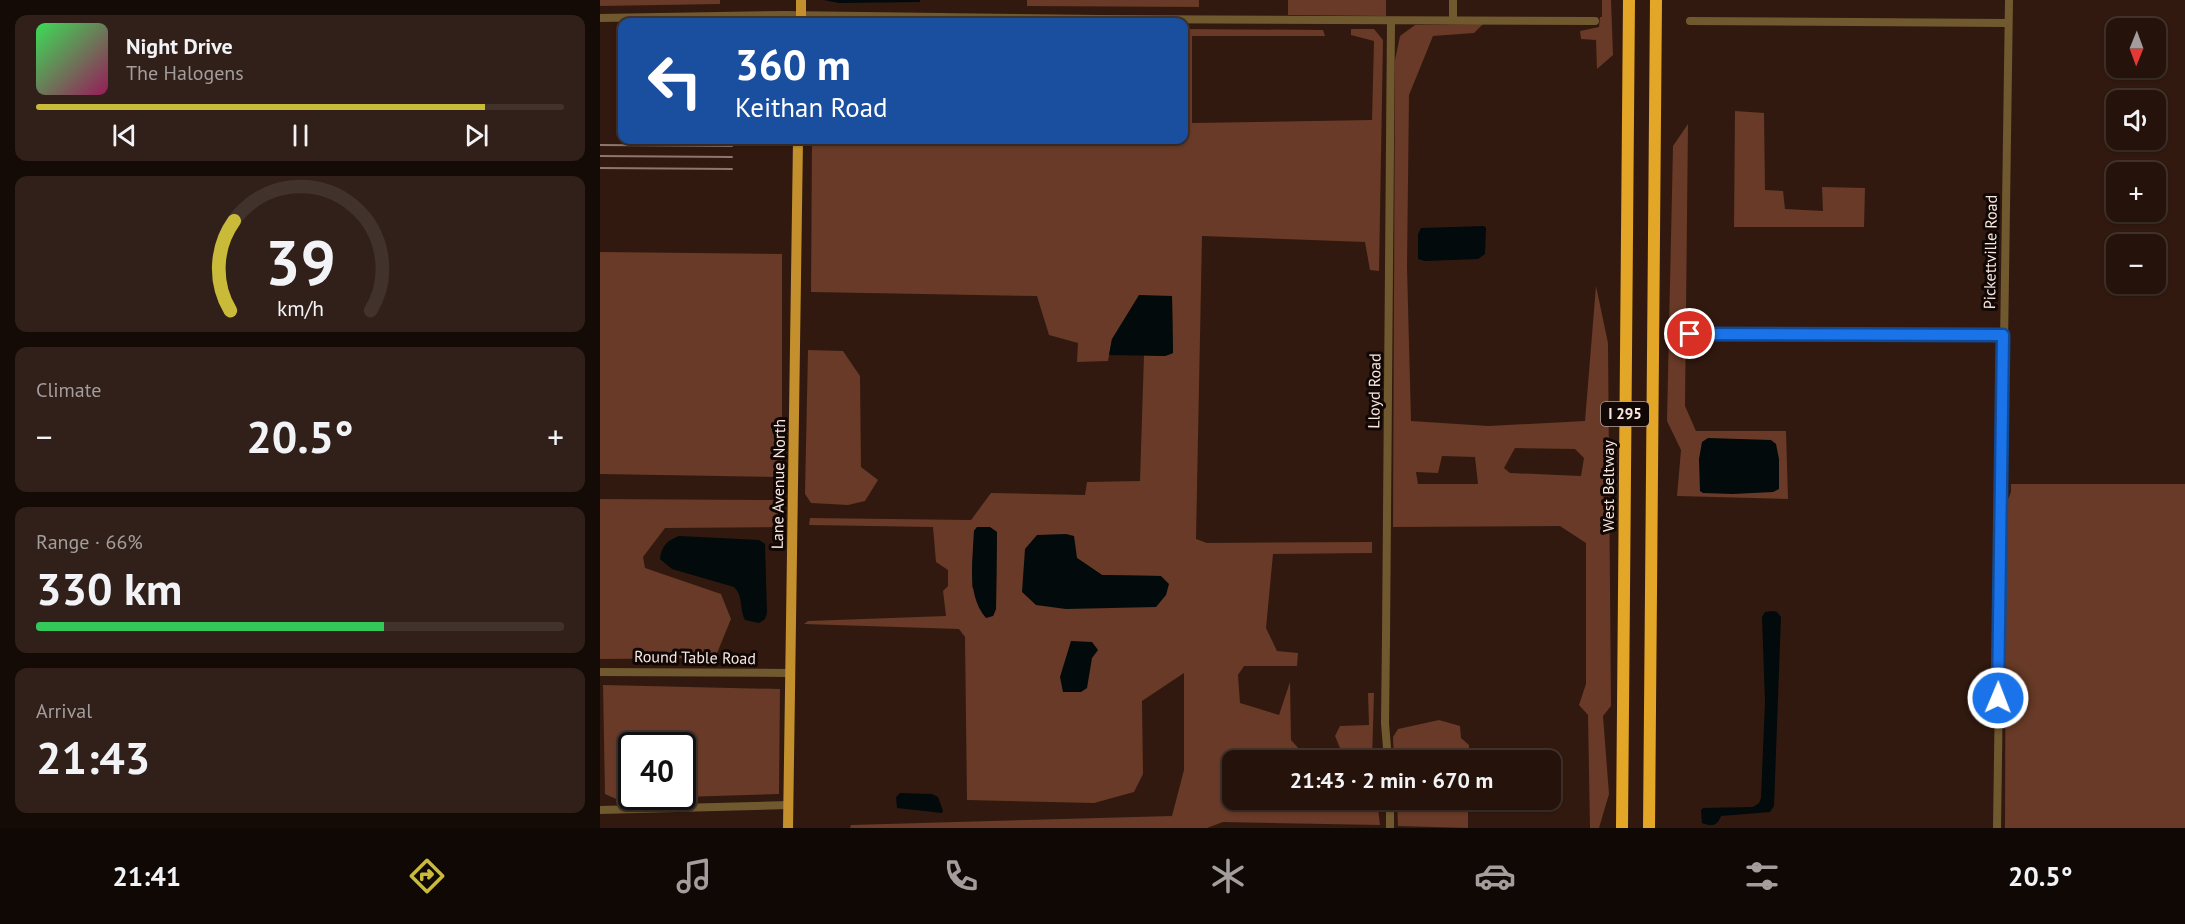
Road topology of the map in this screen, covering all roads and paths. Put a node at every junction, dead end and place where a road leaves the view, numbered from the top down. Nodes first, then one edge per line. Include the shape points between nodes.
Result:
1 (801, 0) edge
2 (1453, 0) edge
3 (1629, 0) edge
4 (1656, 0) edge
5 (2008, 0) edge
6 (600, 18) edge
7 (772, 18) edge
8 (801, 18) edge
9 (1188, 20) edge
10 (1453, 20) junction
11 (1390, 21) junction
12 (1595, 21) dead end
13 (1690, 21) dead end
14 (2008, 23) junction
15 (798, 144) edge
16 (1690, 334) dead end
17 (2003, 335) junction
18 (600, 672) edge
19 (789, 673) junction
20 (1388, 750) edge
21 (788, 805) junction
22 (600, 810) edge
23 (1390, 810) edge
24 (788, 828) edge
25 (1390, 828) edge
26 (1622, 828) edge
27 (1649, 828) edge
28 (1997, 828) edge

1 - 8 main road
2 - 10 street
3 - 26 highway, West Beltway / I 295
4 - 27 highway, I 295
5 - 14 street, Pickettville Road
6 - 7 street
9 - 11 street
10 - 11 street
10 - 12 street
11 - 20 street, Lloyd Road
13 - 14 street
14 - 17 street, Pickettville Road
15 - 19 main road, Lane Avenue North
16 - 17 street
17 - 28 street, Pickettville Road
18 - 19 street, Round Table Road
19 - 21 main road, Lane Avenue North
21 - 22 street
21 - 24 main road, Lane Avenue North
23 - 25 street

